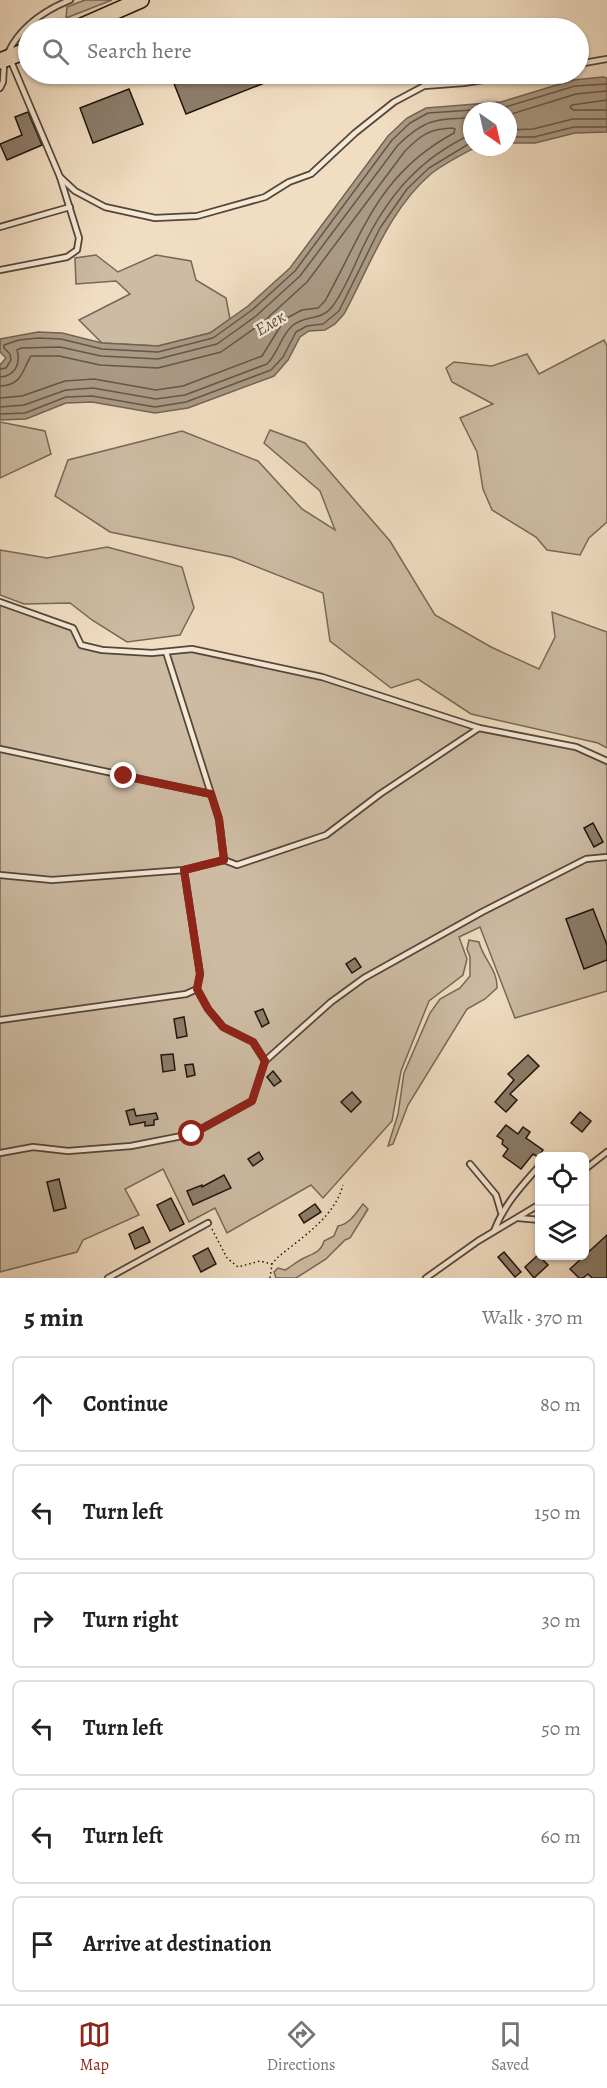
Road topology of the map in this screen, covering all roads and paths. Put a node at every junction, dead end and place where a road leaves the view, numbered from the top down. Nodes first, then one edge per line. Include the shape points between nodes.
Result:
1 (70, 0) edge
2 (141, 0) edge
3 (37, 18) edge
4 (100, 18) edge
5 (18, 35) edge
6 (5, 59) edge
7 (607, 59) edge
8 (589, 62) edge
9 (451, 84) edge
10 (0, 88) edge
11 (60, 177) junction
12 (70, 207) junction
13 (0, 227) edge
14 (0, 270) edge
15 (0, 602) edge
16 (166, 652) junction
17 (479, 728) junction
18 (0, 749) edge
19 (607, 761) edge
20 (211, 794) junction
21 (607, 856) edge
22 (224, 860) junction
23 (184, 870) junction
24 (0, 875) edge
25 (197, 989) junction
26 (0, 1020) edge
27 (265, 1061) junction
28 (0, 1153) edge
29 (607, 1153) edge
30 (470, 1164) dead end
31 (589, 1167) edge
32 (535, 1171) edge
33 (343, 1185) dead end
34 (537, 1206) edge
35 (501, 1212) junction
36 (518, 1218) junction
37 (535, 1220) edge
38 (208, 1223) joint
39 (495, 1231) junction
40 (272, 1264) junction
41 (108, 1278) edge
42 (270, 1278) edge
43 (426, 1278) edge

1 - 3 lane
2 - 4 highway
5 - 6 lane
6 - 10 lane
6 - 11 lane
7 - 8 lane
9 - 11 lane via 424,86 394,102 311,174 265,197 197,216 155,218 105,207 75,191
11 - 12 lane
12 - 13 lane
12 - 14 lane via 79,238 77,250 67,257
15 - 16 lane via 73,628 81,645 102,650
16 - 17 lane via 192,649 322,677
16 - 20 lane
17 - 19 lane via 576,747
17 - 22 lane via 326,835 237,865
18 - 20 lane
20 - 22 lane via 219,819
21 - 27 lane via 586,860 502,901 364,978
22 - 23 lane
23 - 24 lane via 52,880
23 - 25 lane via 200,974
25 - 26 lane via 186,994
25 - 27 lane via 223,1027 253,1042
27 - 28 lane via 252,1101 192,1134 131,1146 68,1151 33,1147
29 - 31 lane
30 - 35 lane via 496,1195
32 - 35 lane
33 - 40 path via 330,1213
34 - 36 lane
35 - 39 lane
36 - 37 lane
36 - 39 lane
38 - 40 path via 227,1258 238,1267 260,1261
38 - 41 lane
39 - 43 lane
40 - 42 path

